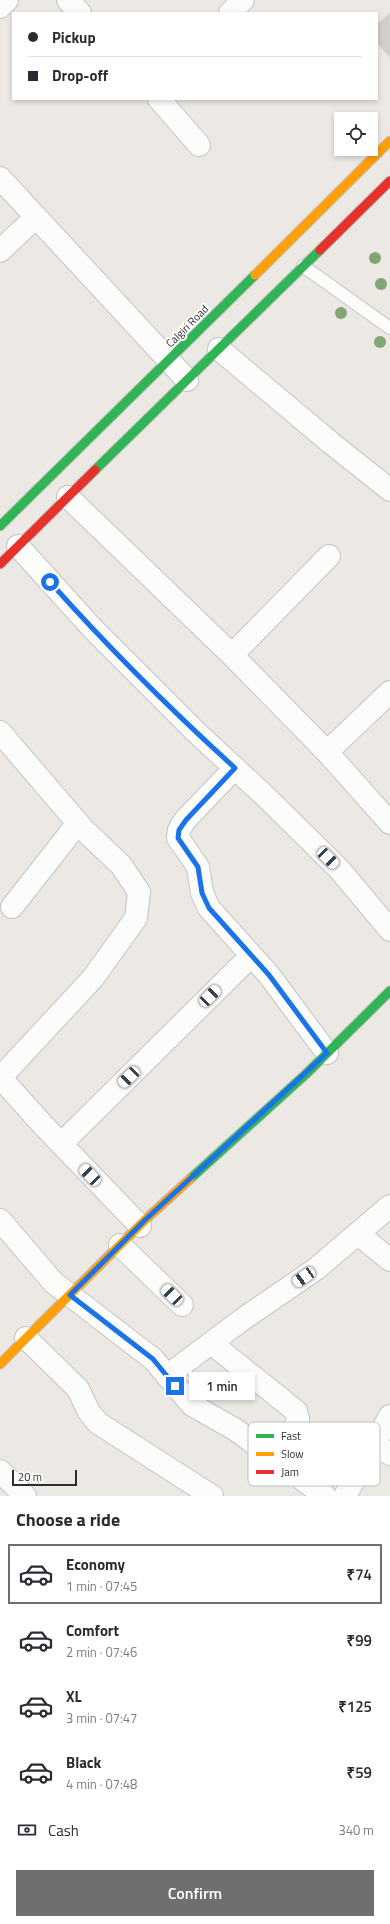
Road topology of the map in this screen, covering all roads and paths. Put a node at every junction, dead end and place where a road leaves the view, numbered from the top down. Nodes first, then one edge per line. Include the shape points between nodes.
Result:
1 (7, 0) edge
2 (68, 0) edge
3 (243, 0) edge
4 (0, 7) edge
5 (79, 12) edge
6 (231, 12) edge
7 (160, 100) edge
8 (390, 141) edge
9 (199, 145) dead end
10 (0, 178) edge
11 (390, 181) edge
12 (36, 217) junction
13 (0, 251) edge
14 (303, 266) junction
15 (390, 328) edge
16 (219, 349) junction
17 (169, 361) junction
18 (187, 380) junction
19 (390, 490) edge
20 (68, 497) junction
21 (0, 526) edge
22 (18, 546) junction
23 (329, 556) dead end
24 (0, 564) edge
25 (232, 655) junction
26 (386, 704) edge
27 (0, 732) edge
28 (327, 752) junction
29 (235, 768) junction
30 (78, 823) junction
31 (390, 823) edge
32 (12, 907) dead end
33 (390, 930) edge
34 (251, 956) junction
35 (390, 991) edge
36 (327, 1053) junction
37 (0, 1077) edge
38 (61, 1144) junction
39 (390, 1206) edge
40 (0, 1220) edge
41 (140, 1226) junction
42 (358, 1234) junction
43 (120, 1245) junction
44 (390, 1260) edge
45 (70, 1295) junction
46 (182, 1305) dead end
47 (26, 1338) junction
48 (212, 1342) junction
49 (0, 1364) edge
50 (167, 1376) junction
51 (390, 1416) edge
52 (297, 1422) edge
53 (248, 1439) edge
54 (382, 1449) edge
55 (0, 1471) edge
56 (311, 1486) edge
57 (353, 1486) edge
58 (25, 1496) edge
59 (212, 1496) edge
60 (325, 1496) edge
61 (345, 1496) edge

1 - 4 street
2 - 5 street
3 - 6 street
7 - 9 street
8 - 17 main road, Calgiri Road
10 - 12 street
11 - 14 main road
12 - 13 street
12 - 17 street
14 - 15 lane
14 - 16 main road
16 - 18 main road
16 - 19 street
17 - 18 street
17 - 21 main road, Calgiri Road
18 - 20 main road
20 - 22 main road
20 - 25 street
22 - 24 main road
22 - 29 street via 93,629
23 - 25 street
25 - 28 street
26 - 28 street
27 - 30 street
28 - 31 street
29 - 33 street via 339,869
29 - 34 street via 186,820 179,830 178,838 198,867 202,893 209,908
30 - 32 street
30 - 37 street via 121,865 139,892 136,918 93,978
34 - 36 street via 269,975
34 - 38 street
35 - 36 main road
36 - 41 main road
37 - 38 street
38 - 41 street
39 - 42 street
40 - 45 street via 54,1282
41 - 43 main road
42 - 44 street
42 - 48 street via 316,1269
43 - 45 main road
43 - 46 street
45 - 47 main road
45 - 50 street via 153,1359
47 - 49 main road
47 - 59 street via 78,1389 89,1412 98,1423
48 - 50 street
48 - 52 street via 296,1411
50 - 53 street via 192,1405
51 - 54 street
55 - 58 street
56 - 60 street
57 - 61 street

